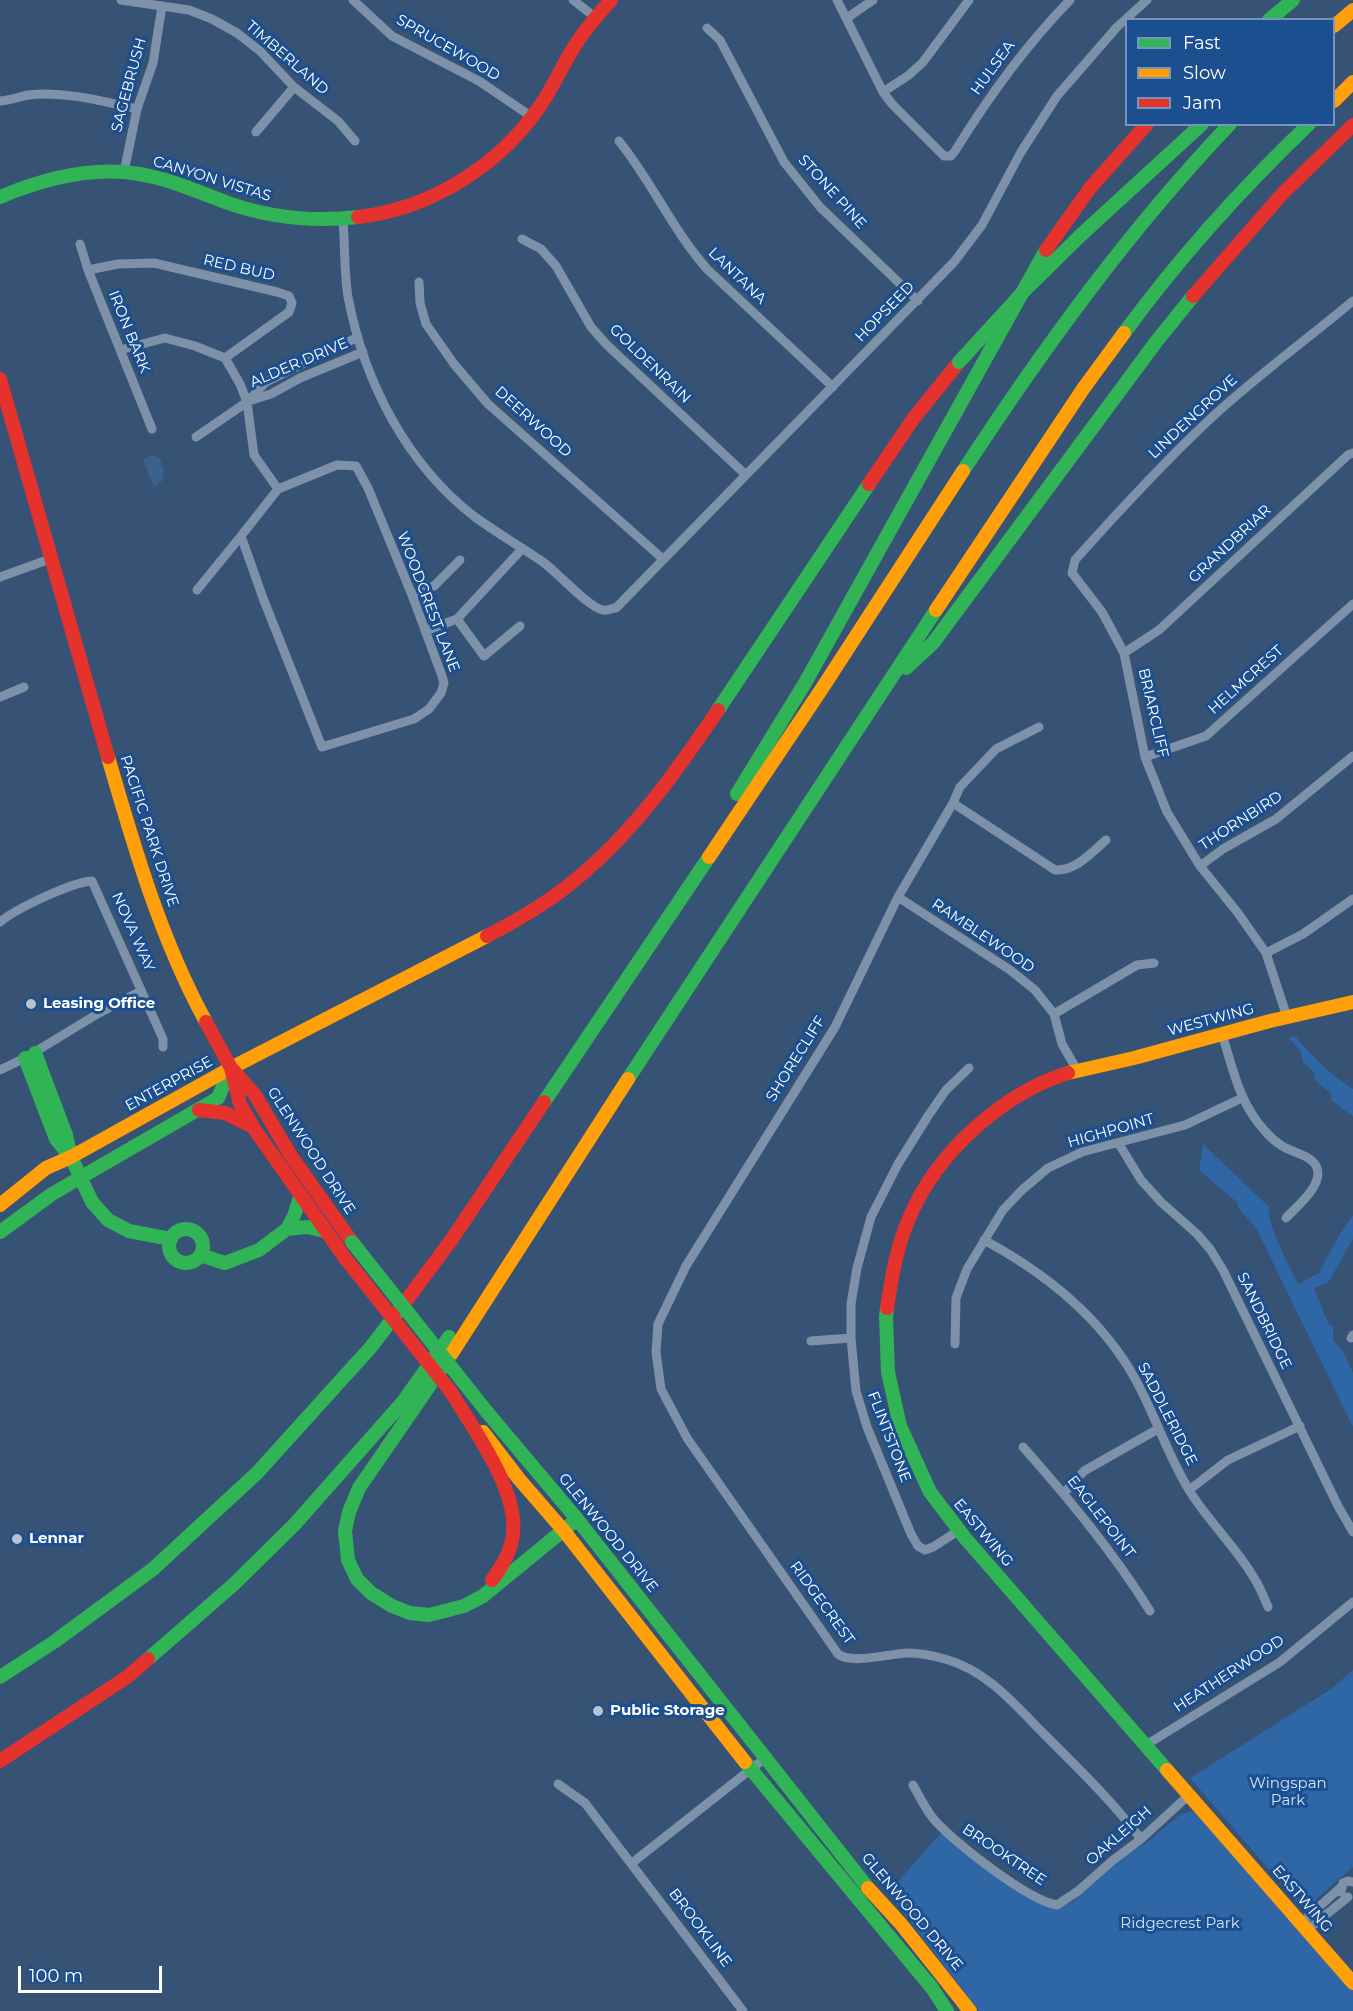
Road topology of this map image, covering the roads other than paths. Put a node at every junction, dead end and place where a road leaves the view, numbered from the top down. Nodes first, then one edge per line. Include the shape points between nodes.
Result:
1 (121, 0) edge
2 (353, 0) edge
3 (573, 0) edge
4 (611, 0) edge
5 (837, 0) edge
6 (873, 0) edge
7 (969, 0) edge
8 (1070, 0) edge
9 (1147, 0) edge
10 (1293, 0) edge
11 (162, 6) junction
12 (1353, 10) edge
13 (595, 17) junction
14 (847, 18) junction
15 (1127, 18) edge
16 (1271, 18) edge
17 (1125, 20) edge
18 (1335, 25) edge
19 (707, 28) dead end
20 (1353, 82) edge
21 (294, 87) junction
22 (883, 92) junction
23 (1335, 100) edge
24 (0, 101) edge
25 (137, 109) junction
26 (532, 117) junction
27 (1353, 125) edge
28 (1145, 126) edge
29 (1200, 126) edge
30 (1228, 126) edge
31 (1306, 126) edge
32 (256, 132) dead end
33 (355, 141) dead end
34 (619, 141) dead end
35 (124, 172) junction
36 (0, 197) edge
37 (343, 220) junction
38 (522, 239) dead end
39 (80, 244) dead end
40 (88, 270) junction
41 (419, 282) dead end
42 (918, 301) junction
43 (1353, 301) edge
44 (358, 337) junction
45 (120, 350) junction
46 (363, 352) junction
47 (225, 358) junction
48 (0, 380) edge
49 (833, 387) junction
50 (247, 402) junction
51 (152, 429) dead end
52 (196, 437) dead end
53 (1353, 453) edge
54 (746, 475) junction
55 (278, 489) junction
56 (241, 536) junction
57 (522, 549) junction
58 (50, 559) junction
59 (663, 559) junction
60 (460, 560) dead end
61 (1072, 573) joint
62 (0, 577) edge
63 (197, 590) dead end
64 (412, 595) junction
65 (1353, 604) edge
66 (457, 619) junction
67 (520, 626) dead end
68 (425, 631) junction
69 (1124, 653) junction
70 (24, 687) dead end
71 (881, 692) junction
72 (0, 697) edge
73 (1039, 727) dead end
74 (1353, 756) edge
75 (1145, 757) junction
76 (953, 803) junction
77 (1107, 840) dead end
78 (1200, 866) junction
79 (898, 897) junction
80 (1353, 899) edge
81 (0, 922) edge
82 (1266, 952) junction
83 (1154, 963) dead end
84 (141, 991) junction
85 (1353, 1002) edge
86 (1054, 1014) junction
87 (1287, 1017) junction
88 (594, 1028) junction
89 (1222, 1034) junction
90 (163, 1047) dead end
91 (30, 1055) junction
92 (231, 1068) junction
93 (969, 1068) dead end
94 (0, 1070) edge
95 (1077, 1070) junction
96 (1242, 1098) junction
97 (199, 1110) junction
98 (255, 1130) junction
99 (1119, 1144) junction
100 (71, 1157) junction
101 (573, 1162) junction
102 (81, 1178) junction
103 (300, 1197) junction
104 (0, 1205) edge
105 (1287, 1218) dead end
106 (286, 1229) junction
107 (324, 1230) junction
108 (0, 1232) edge
109 (171, 1239) junction
110 (984, 1240) junction
111 (201, 1251) junction
112 (851, 1338) junction
113 (811, 1341) dead end
114 (955, 1344) dead end
115 (1300, 1426) junction
116 (477, 1428) junction
117 (1158, 1429) junction
118 (687, 1438) joint
119 (1023, 1447) dead end
120 (1189, 1490) junction
121 (1064, 1493) junction
122 (577, 1519) junction
123 (564, 1530) junction
124 (958, 1531) junction
125 (1353, 1532) edge
126 (1353, 1602) edge
127 (464, 1606) junction
128 (1268, 1606) dead end
129 (1150, 1611) dead end
130 (0, 1677) edge
131 (1146, 1745) junction
132 (765, 1758) junction
133 (0, 1761) edge
134 (751, 1770) junction
135 (558, 1784) dead end
136 (913, 1785) dead end
137 (1190, 1794) junction
138 (1141, 1839) junction
139 (632, 1863) junction
140 (1352, 1881) edge
141 (1340, 1888) junction
142 (1350, 1897) edge
143 (1066, 1899) joint
144 (1304, 1927) junction
145 (1353, 1983) edge
146 (743, 2011) edge
147 (947, 2011) edge
148 (970, 2011) edge

1 - 11 street, TIMBERLAND
2 - 26 street, SPRUCEWOOD via 392,36 479,81
3 - 13 street
4 - 13 main road, CANYON VISTAS
5 - 14 street
6 - 14 street
7 - 22 street via 923,62
8 - 22 street, HULSEA via 1019,57 951,156 944,156
9 - 15 street, HOPSEED
10 - 16 main road
11 - 21 street, TIMBERLAND via 189,10 237,33
11 - 25 street, SAGEBRUSH via 153,63
12 - 18 main road
13 - 26 main road, CANYON VISTAS
14 - 22 street
17 - 42 street, HOPSEED via 1057,96 982,225
19 - 42 street, STONE PINE via 720,40 784,162 820,207
20 - 23 main road
21 - 32 street
21 - 33 street, TIMBERLAND via 338,121
24 - 25 street via 55,94
25 - 35 street, SAGEBRUSH
26 - 37 main road, CANYON VISTAS via 493,158 445,191 379,215
27 - 71 main road via 1283,193 1208,276 933,643
28 - 88 main road via 1081,198 1041,258 805,682
29 - 92 main road, bridge via 1024,290 959,362 913,419 683,760 623,836 586,871 513,922
30 - 88 main road via 1179,178 1093,285 1010,402
31 - 71 main road via 1194,244 1133,321 1083,389
34 - 49 street, LANTANA via 693,254
35 - 36 main road, CANYON VISTAS via 43,180
35 - 37 main road, CANYON VISTAS via 184,184 260,213
37 - 44 street via 348,295
38 - 54 street, GOLDENRAIN via 541,249 556,266 591,327 606,344
39 - 40 street, IRON BARK
40 - 45 street, IRON BARK
40 - 47 street, RED BUD via 154,263 289,296 289,312
41 - 59 street, DEERWOOD via 426,324 481,396
42 - 49 street, HOPSEED
43 - 61 street, LINDENGROVE via 1253,382 1168,460 1075,560
44 - 46 street
44 - 50 street, ALDER DRIVE via 266,382
45 - 47 street via 165,338
45 - 51 street, IRON BARK
46 - 50 street, ALDER DRIVE
46 - 57 street via 378,393 415,454 474,515
47 - 50 street
48 - 58 main road, PACIFIC PARK DRIVE
49 - 54 street, HOPSEED
50 - 52 street, ALDER DRIVE
50 - 55 street via 254,455
53 - 69 street, GRANDBRIAR via 1159,630
54 - 59 street, HOPSEED
55 - 56 street, WOODCREST LANE
55 - 64 street, WOODCREST LANE via 337,465 356,466
56 - 63 street, WOODCREST LANE
56 - 68 street, WOODCREST LANE via 322,747 414,719 429,709 444,683
57 - 59 street, HOPSEED via 567,581 588,603 604,610 616,608
57 - 66 street
58 - 62 street
58 - 92 main road, PACIFIC PARK DRIVE via 125,816 165,934 192,997
60 - 64 street via 434,586
61 - 69 street, BRIARCLIFF via 1102,612
64 - 68 street, WOODCREST LANE
65 - 75 street, HELMCREST via 1206,736
66 - 67 street via 484,656
66 - 68 street
69 - 75 street, BRIARCLIFF
70 - 72 street
71 - 101 main road
73 - 76 street, SHORECLIFF via 996,749 960,787
74 - 78 street, THORNBIRD via 1276,819
75 - 78 street, BRIARCLIFF via 1167,812
76 - 77 street via 1055,870 1066,871 1075,866
76 - 79 street, SHORECLIFF
78 - 82 street, BRIARCLIFF
79 - 86 street, RAMBLEWOOD via 1010,970 1035,990
79 - 118 street, SHORECLIFF via 835,1027 686,1266 658,1324 656,1352 661,1389
80 - 82 street via 1303,934
81 - 84 street, NOVA WAY via 46,897 92,881
82 - 87 street, BRIARCLIFF
83 - 86 street via 1137,965
84 - 90 street, NOVA WAY
84 - 91 street, NOVA WAY
85 - 87 main road, WESTWING
86 - 95 street, RAMBLEWOOD via 1062,1044
87 - 89 main road, WESTWING
88 - 130 main road via 412,1294 371,1347 258,1473 153,1569
89 - 95 main road, WESTWING
89 - 96 street
91 - 94 street, NOVA WAY
91 - 100 main road via 56,1139
92 - 97 main road, ENTERPRISE via 218,1098
92 - 98 main road, PACIFIC PARK DRIVE via 240,1104
92 - 100 main road, ENTERPRISE
92 - 122 main road, GLENWOOD DRIVE, bridge via 255,1095 291,1156 352,1242
93 - 112 street, FLINTSTONE via 946,1090 928,1116 871,1217 851,1304
95 - 124 main road, EASTWING via 1005,1104 960,1140 931,1175 899,1241 886,1301 892,1395 901,1431 922,1479
96 - 99 street, HIGHPOINT via 1185,1125
96 - 105 street via 1264,1131 1317,1169 1314,1186
97 - 98 main road via 224,1111
97 - 102 main road, ENTERPRISE
98 - 103 main road, PACIFIC PARK DRIVE
99 - 110 street, HIGHPOINT via 1082,1152 1048,1168 1003,1210
99 - 115 street, SANDBRIDGE via 1141,1180 1210,1249
100 - 102 main road
100 - 104 main road, ENTERPRISE via 46,1168
101 - 127 main road via 414,1412 359,1488 349,1512 345,1531 348,1560 357,1579 371,1593 392,1606 429,1616
101 - 133 main road via 402,1402 294,1525 233,1585 128,1677
102 - 108 main road, ENTERPRISE
102 - 109 main road via 92,1202 108,1220 129,1231
103 - 106 main road
103 - 107 main road, PACIFIC PARK DRIVE
106 - 107 main road
106 - 111 main road via 259,1250 231,1260 227,1255
107 - 116 main road, PACIFIC PARK DRIVE, bridge
109 - 111 main road via 181,1230 191,1230 199,1235
109 - 111 main road via 171,1252 176,1260 190,1262
110 - 114 street, HIGHPOINT via 956,1298
110 - 117 street, SADDLERIDGE via 1047,1278 1078,1306 1116,1350 1141,1390
112 - 113 street
112 - 124 street, FLINTSTONE via 856,1391 867,1427 911,1534 925,1550
115 - 120 street via 1228,1461
115 - 125 street, SANDBRIDGE
116 - 123 main road
116 - 127 main road via 505,1485 513,1513 513,1534 502,1567
117 - 120 street, SADDLERIDGE
117 - 121 street via 1084,1471
118 - 138 street, RIDGECREST via 838,1654 847,1659 921,1654 946,1659 978,1673 1093,1782
119 - 121 street, EAGLEPOINT
120 - 128 street, SADDLERIDGE via 1254,1577
121 - 129 street, EAGLEPOINT
122 - 123 main road
122 - 132 main road, GLENWOOD DRIVE
123 - 127 main road via 483,1596
123 - 134 main road
124 - 131 main road, EASTWING
126 - 131 street, HEATHERWOOD via 1280,1662
131 - 137 main road, EASTWING
132 - 134 street
132 - 148 main road, GLENWOOD DRIVE
134 - 139 street
134 - 147 main road
135 - 139 street, BROOKLINE via 585,1803
136 - 143 street, BROOKTREE via 931,1816 962,1848 1048,1903 1057,1905
137 - 138 street, OAKLEIGH
137 - 144 main road, EASTWING
138 - 143 street, OAKLEIGH
139 - 146 street, BROOKLINE
140 - 141 street
141 - 142 street via 1343,1895
141 - 144 street
142 - 144 street
144 - 145 main road, EASTWING

